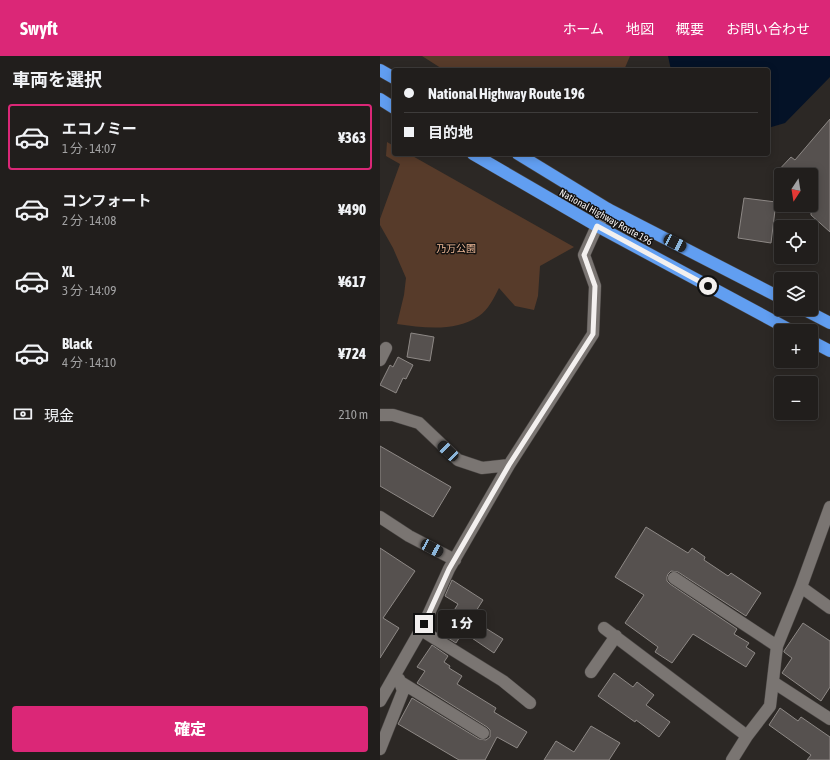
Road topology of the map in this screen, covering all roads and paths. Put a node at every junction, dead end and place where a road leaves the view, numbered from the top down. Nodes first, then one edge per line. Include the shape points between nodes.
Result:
1 (380, 70) edge
2 (392, 77) edge
3 (380, 100) edge
4 (392, 107) edge
5 (476, 156) edge
6 (521, 156) edge
7 (608, 209) junction
8 (597, 226) junction
9 (774, 294) edge
10 (816, 316) edge
11 (830, 323) edge
12 (779, 324) edge
13 (818, 345) edge
14 (386, 348) dead end
15 (830, 351) edge
16 (380, 360) edge
17 (380, 415) edge
18 (509, 465) junction
19 (830, 507) edge
20 (380, 517) edge
21 (455, 560) junction
22 (674, 578) dead end
23 (801, 587) junction
24 (830, 608) edge
25 (604, 628) dead end
26 (420, 630) junction
27 (616, 636) junction
28 (777, 646) junction
29 (399, 669) junction
30 (591, 672) dead end
31 (399, 681) junction
32 (773, 682) junction
33 (380, 701) edge
34 (530, 704) dead end
35 (830, 719) edge
36 (483, 733) dead end
37 (747, 736) junction
38 (380, 749) edge
39 (732, 760) edge

1 - 2 highway
3 - 4 highway
5 - 8 highway, National Highway Route 196
6 - 7 highway, National Highway Route 196
7 - 8 street
7 - 9 highway, National Highway Route 196
8 - 12 highway, National Highway Route 196
8 - 18 street via 584,255 595,286 593,334
10 - 11 highway
13 - 15 highway
14 - 16 street
17 - 18 street via 393,415 419,423 458,460 482,468
18 - 21 street
19 - 23 street
20 - 21 street via 409,536
21 - 26 street
22 - 28 street
23 - 24 street
23 - 28 street
25 - 27 street
26 - 29 street
26 - 34 street via 503,681
27 - 30 street
27 - 37 street
28 - 32 street
29 - 31 street
29 - 33 street
31 - 36 street
31 - 38 street via 403,691
32 - 35 street
32 - 37 street via 770,706
37 - 39 street

